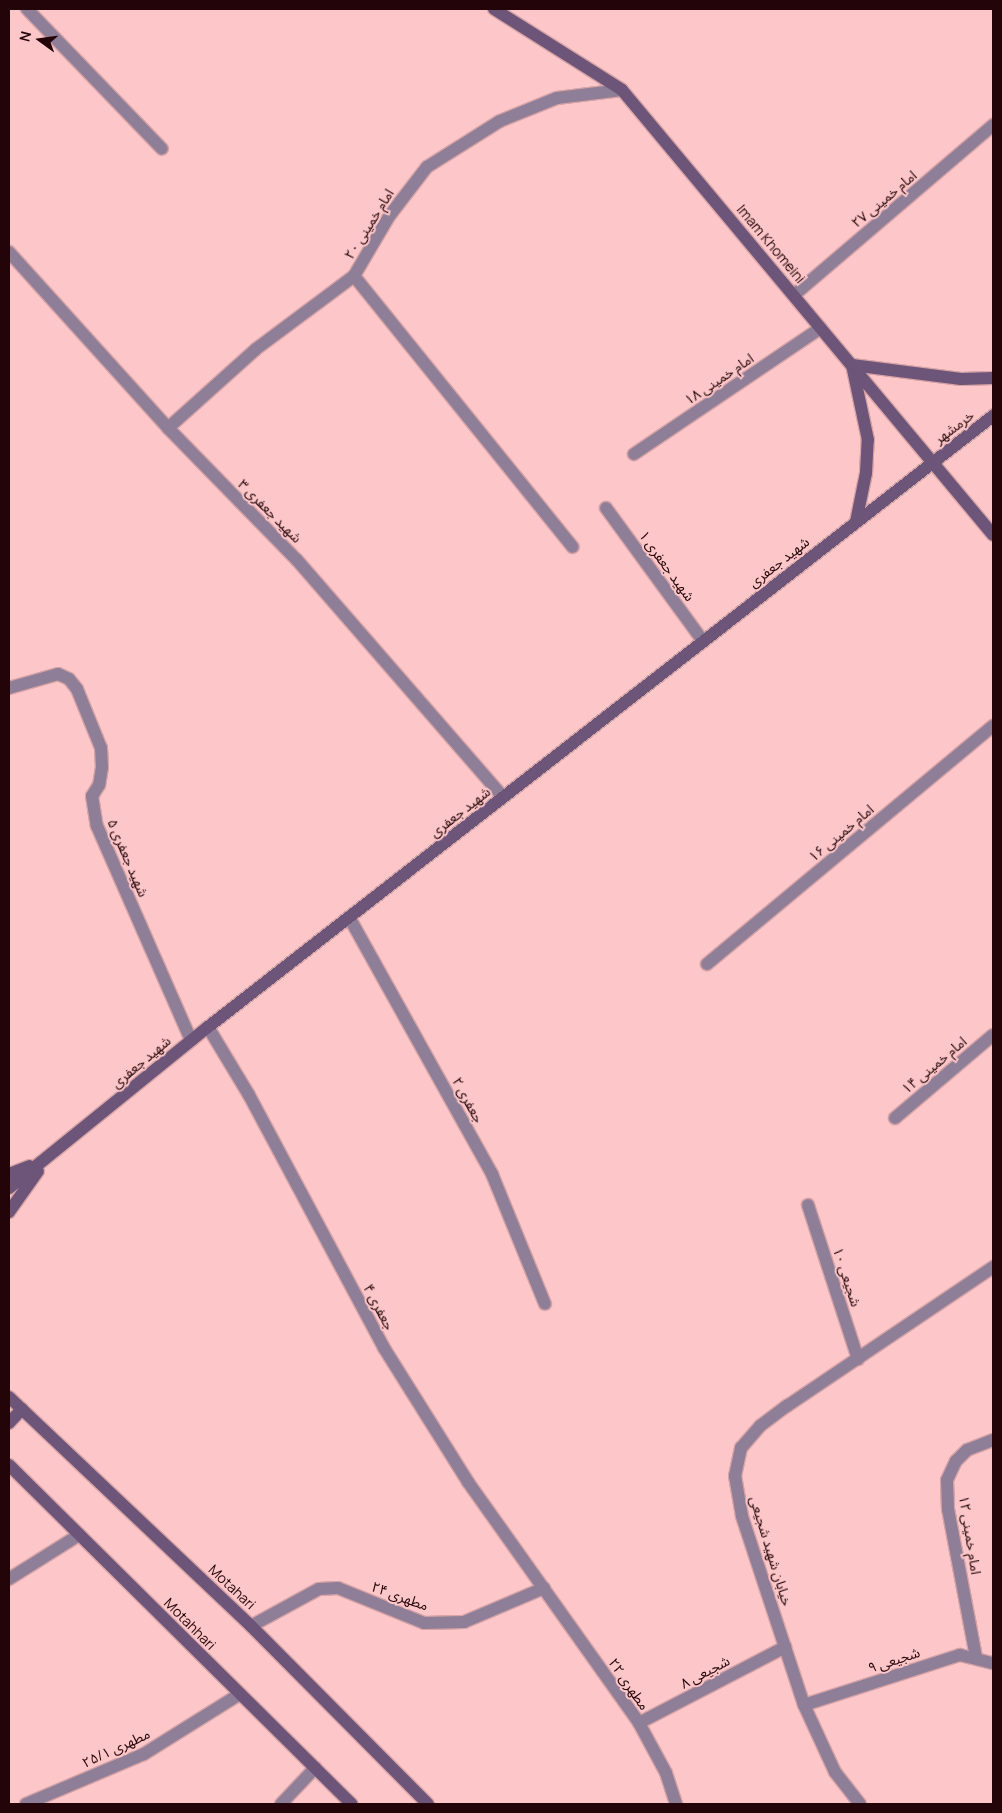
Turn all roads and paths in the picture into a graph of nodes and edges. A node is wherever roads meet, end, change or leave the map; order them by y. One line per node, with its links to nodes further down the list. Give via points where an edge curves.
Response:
1 (27, 9): 5 (street)
2 (494, 9): 3 (main road, Imam Khomeini)
3 (622, 90): 7 (street, امام خمینی ۲۰, via 557,98 500,121 427,166 390,215); 8 (main road, Imam Khomeini)
4 (993, 125): 8 (street, امام خمینی ۲۷)
5 (162, 149)
6 (9, 252): 13 (street, شهید جعفری ۳)
7 (354, 276): 13 (street, امام خمینی ۲۰, via 256,349); 19 (street)
8 (794, 295): 9 (main road, Imam Khomeini)
9 (821, 328): 10 (main road, Imam Khomeini); 14 (street, امام خمینی ۱۸)
10 (852, 365): 11 (main road, via 942,378); 15 (main road, Imam Khomeini); 17 (main road, via 868,440 866,473)
11 (993, 378)
12 (993, 416): 15 (main road, خرمشهر)
13 (168, 428): 23 (street, شهید جعفری ۳, via 298,560)
14 (634, 454)
15 (932, 462): 17 (main road, شهید جعفری); 18 (main road, Imam Khomeini)
16 (606, 508): 20 (street, شهید جعفری ۱)
17 (856, 522): 20 (main road, شهید جعفری)
18 (993, 535)
19 (573, 547)
20 (704, 641): 23 (main road, شهید جعفری)
21 (9, 688): 28 (street, شهید جعفری ۵, via 58,674 69,679 76,689 101,748 99,784 92,796 97,826)
22 (993, 726): 25 (street, امام خمینی ۱۶)
23 (503, 797): 24 (main road, شهید جعفری)
24 (349, 917): 26 (main road, شهید جعفری); 36 (street, جعفری ۲, via 492,1174)
25 (707, 964)
26 (208, 1027): 28 (main road, شهید جعفری); 45 (street, جعفری ۴, via 249,1095 384,1348 468,1482)
27 (993, 1035): 29 (street, امام خمینی ۱۴)
28 (191, 1040): 30 (main road, شهید جعفری)
29 (895, 1118)
30 (46, 1160): 31 (main road); 32 (main road, شهید جعفری); 34 (main road)
31 (9, 1174)
32 (9, 1188)
33 (808, 1205): 37 (street, شجیعی ۱۰)
34 (9, 1212)
35 (993, 1267): 37 (street, خیابان شهید شجیعی)
36 (546, 1304)
37 (858, 1359): 47 (street, خیابان شهید شجیعی, via 760,1426 741,1448 735,1476 742,1516)
38 (9, 1397): 39 (main road, Motahari)
39 (22, 1409): 40 (main road); 46 (main road, Motahari)
40 (9, 1423)
41 (993, 1440): 48 (street, امام خمینی ۱۲, via 967,1450 956,1461 947,1480 948,1509)
42 (9, 1465): 43 (main road, Motahhari)
43 (79, 1535): 44 (street); 50 (main road, Motahhari)
44 (9, 1578)
45 (544, 1588): 46 (street, مطهری ۲۴, via 464,1622 424,1623 338,1588 319,1589); 52 (street, مطهری ۲۲)
46 (252, 1626): 57 (main road, Motahari)
47 (785, 1647): 51 (street, خیابان شهید شجیعی); 52 (street, شجیعی ۸)
48 (976, 1658): 49 (street, شجیعی ۹); 51 (street, شجیعی ۹, via 960,1655)
49 (993, 1663)
50 (240, 1694): 53 (main road, Motahhari); 54 (street, مطهری ۲۵/۱, via 144,1754)
51 (804, 1705): 59 (street, خیابان شهید شجیعی, via 835,1772)
52 (639, 1723): 58 (street, مطهری ۲۲, via 666,1772)
53 (315, 1768): 55 (street); 56 (main road, Motahhari)
54 (26, 1804)
55 (281, 1804)
56 (351, 1804)
57 (428, 1804)
58 (676, 1804)
59 (860, 1804)

